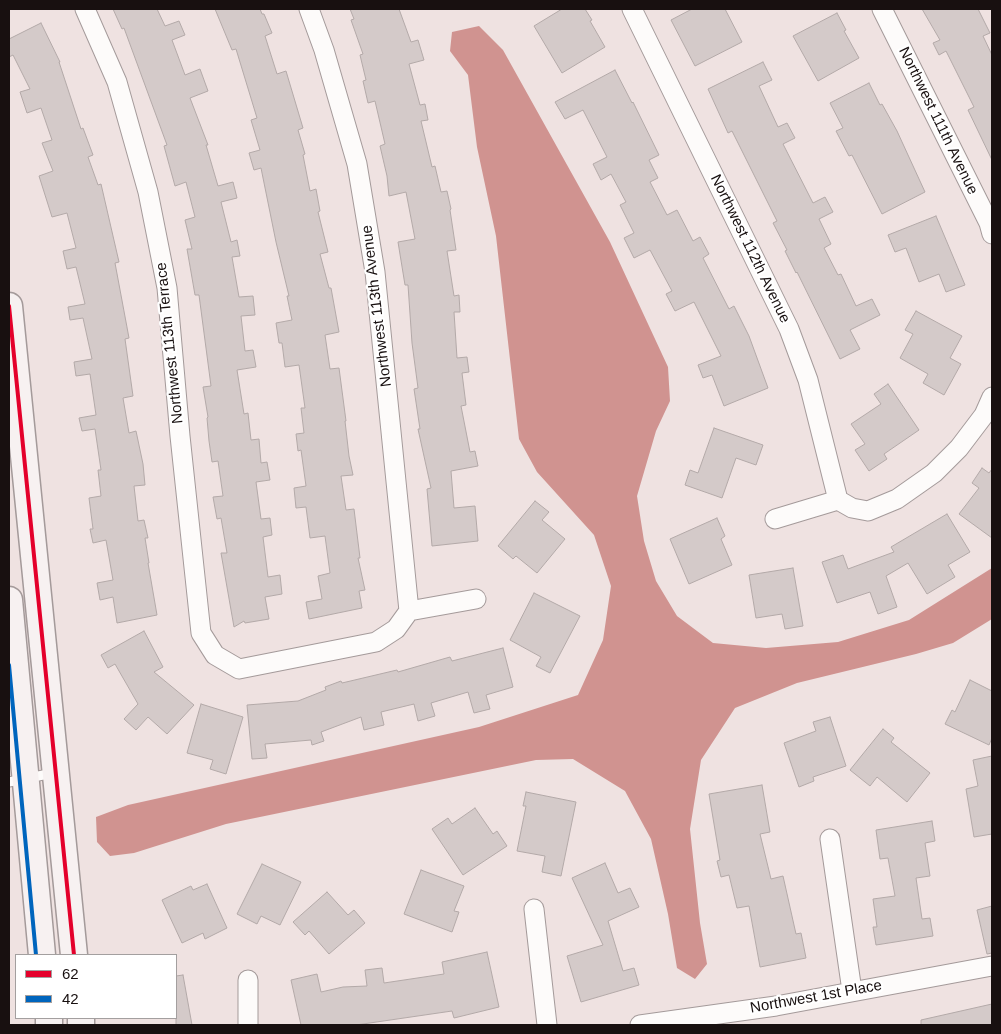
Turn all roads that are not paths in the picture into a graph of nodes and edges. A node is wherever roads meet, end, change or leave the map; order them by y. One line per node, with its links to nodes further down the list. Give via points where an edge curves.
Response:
1 (85, 9): 13 (street, Northwest 113th Terrace, via 117,82 148,192 167,288 201,634 215,655 239,669 376,642 396,629)
2 (308, 9): 13 (street, Northwest 113th Avenue, via 324,50 357,164 375,272)
3 (632, 9): 9 (street, Northwest 112th Avenue, via 789,329 808,380)
4 (882, 9): 5 (street, Northwest 111th Avenue)
5 (992, 234)
6 (9, 306): 8 (main road)
7 (992, 397): 9 (street, via 984,415 960,448 934,473 896,500 868,511 852,508)
8 (18, 488): 14 (main road, via 45,650)
9 (838, 500): 10 (street)
10 (775, 519)
11 (476, 599): 13 (street)
12 (9, 600): 15 (main road)
13 (409, 611)
14 (55, 772): 15 (lane); 19 (main road)
15 (17, 780): 18 (main road)
16 (830, 839): 22 (street)
17 (534, 909): 24 (street)
18 (42, 954)
19 (74, 954)
20 (992, 966): 22 (street, Northwest 1st Place)
21 (248, 980): 23 (street)
22 (852, 991): 25 (street, Northwest 1st Place, via 776,1006)
23 (248, 1025)
24 (547, 1025)
25 (640, 1025)

